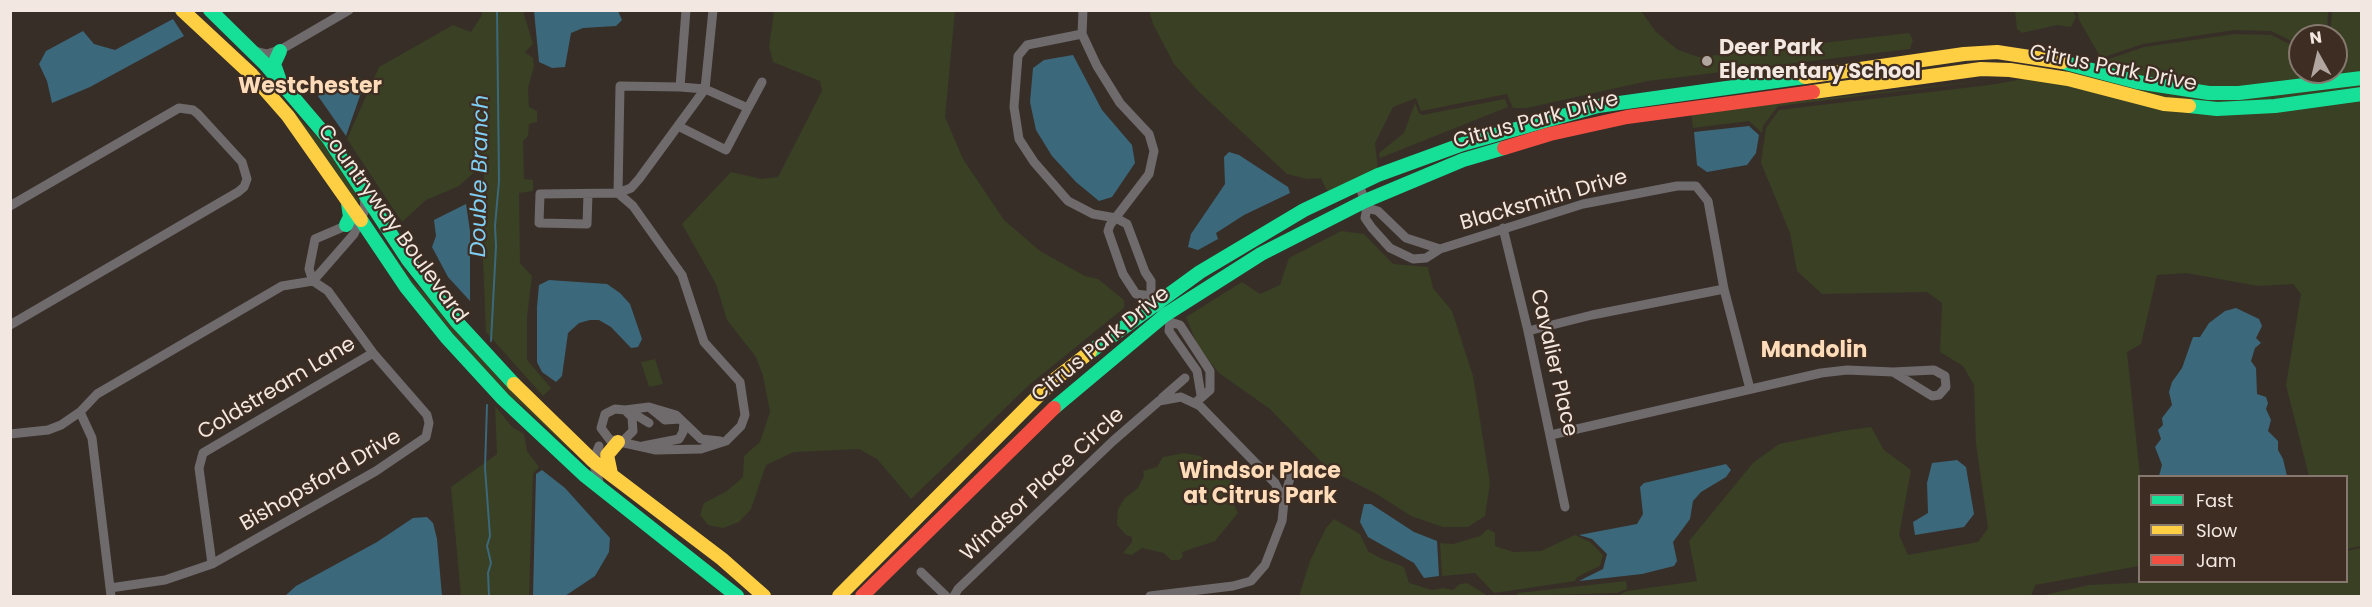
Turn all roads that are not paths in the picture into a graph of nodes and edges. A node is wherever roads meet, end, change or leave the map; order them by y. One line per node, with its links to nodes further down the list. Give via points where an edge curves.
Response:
1 (210, 10): 7 (street, Countryway Boulevard)
2 (349, 10): 10 (street)
3 (686, 10): 16 (street)
4 (713, 10): 17 (street)
5 (1083, 10): 8 (street)
6 (191, 13): 7 (street); 11 (street, via 246,58); 15 (street, Countryway Boulevard)
7 (224, 23): 9 (street, Countryway Boulevard)
8 (1082, 34): 28 (street, via 1120,103 1149,134 1154,151 1149,174); 28 (street, via 1028,45 1018,56 1014,107 1019,139 1068,201 1093,214)
9 (251, 49): 10 (street, via 267,54); 11 (street, Countryway Boulevard)
10 (281, 50): 11 (street); 13 (street, via 274,64)
11 (265, 64): 13 (street, Countryway Boulevard); 15 (street)
12 (2361, 78): 21 (street, Citrus Park Drive, via 2240,93 2209,93 2137,82 2048,58 1964,54 1598,105 1472,141)
13 (279, 80): 22 (street, Countryway Boulevard, via 328,138)
14 (762, 82): 19 (street)
15 (261, 86): 25 (street, Countryway Boulevard, via 313,148)
16 (680, 87): 17 (street); 23 (street, via 620,86)
17 (705, 89): 19 (street); 20 (street)
18 (2361, 94): 26 (street, Citrus Park Drive, via 2275,106 2217,109 2164,105 2068,79 1981,69 1593,124 1463,160)
19 (748, 108): 20 (street, via 726,150)
20 (678, 126): 23 (street, via 631,188)
21 (1359, 184): 26 (street, Blacksmith Drive); 37 (street, Citrus Park Drive, via 1246,243)
22 (363, 191): 29 (street, via 365,210); 36 (street, Countryway Boulevard)
23 (618, 193): 24 (street); 56 (street, via 633,206 682,275 704,342 740,382 745,415 741,426)
24 (588, 194): 24 (street, via 587,224 539,224 540,194)
25 (347, 198): 29 (street, Countryway Boulevard); 31 (street)
26 (1366, 205): 33 (street, Blacksmith Drive, via 1378,210 1406,238); 33 (street, Blacksmith Drive, via 1365,218 1399,254 1426,258); 37 (street, Citrus Park Drive, via 1261,254)
27 (10, 206): 38 (street, via 179,108 198,114 242,162 247,179 238,192)
28 (1116, 218): 37 (street, via 1127,224); 37 (street, via 1108,231 1123,274 1136,294)
29 (361, 221): 31 (street); 32 (street, Countryway Boulevard); 36 (street, via 378,228 412,275)
30 (1503, 228): 33 (street, Blacksmith Drive); 35 (street, Blacksmith Drive, via 1628,195 1696,186 1708,201); 39 (street, Cavalier Place)
31 (350, 230): 32 (street); 34 (street); 34 (street, via 315,239 309,269)
32 (375, 241): 46 (street, Countryway Boulevard, via 447,338)
33 (1440, 249)
34 (313, 281): 40 (street, Bishopsford Drive, via 328,291); 49 (street, via 282,286 97,394)
35 (1724, 289): 39 (street); 44 (street, Blacksmith Drive)
36 (434, 294): 58 (street, Countryway Boulevard, via 506,377)
37 (1161, 309): 47 (street, via 1169,331 1197,371); 73 (street, Citrus Park Drive, via 1126,323 1054,380); 74 (street, Citrus Park Drive)
38 (10, 325)
39 (1528, 331): 54 (street, Cavalier Place)
40 (373, 353): 68 (street, Coldstream Lane, via 203,453 200,468); 68 (street, Bishopsford Drive, via 427,415 426,438 376,471)
41 (1893, 372): 41 (street, via 1935,369 1945,376 1946,387 1944,392 1932,396); 44 (street, via 1847,370)
42 (1185, 378): 43 (street, Windsor Place Circle)
43 (1176, 386): 45 (street, via 1174,392); 48 (street, Windsor Place Circle)
44 (1750, 389): 54 (street)
45 (1181, 397): 47 (street); 48 (street)
46 (503, 399): 60 (street, via 524,410 576,459); 65 (street, Countryway Boulevard)
47 (1198, 399): 64 (street)
48 (1159, 401): 76 (street, Windsor Place Circle)
49 (80, 412): 53 (street, via 48,430); 70 (street, via 92,438)
50 (632, 414): 51 (street, via 649,407 663,409); 52 (street); 55 (street, via 631,436); 55 (street, via 615,409 605,414 601,423)
51 (682, 421): 56 (street, via 701,439); 57 (street, via 684,432 679,440)
52 (649, 423)
53 (10, 434)
54 (1551, 435): 67 (street, Cavalier Place)
55 (614, 440): 57 (street); 59 (street)
56 (726, 441): 57 (street, via 701,449)
57 (638, 447)
58 (580, 448): 59 (street); 60 (street, Countryway Boulevard)
59 (603, 451): 60 (street); 62 (street)
60 (593, 461): 62 (street, Countryway Boulevard); 65 (street)
61 (1292, 470): 63 (street)
62 (611, 474): 72 (street, Countryway Boulevard, via 722,559)
63 (1290, 480): 64 (street); 66 (street)
64 (1275, 483): 66 (street)
65 (601, 489): 71 (street, Countryway Boulevard)
66 (1284, 501): 77 (street, via 1282,521 1270,554 1262,571 1251,581)
67 (1565, 507)
68 (212, 564): 70 (street, Bishopsford Drive)
69 (921, 572): 75 (street)
70 (110, 592)
71 (737, 597)
72 (764, 597)
73 (839, 597)
74 (862, 597)
75 (945, 597)
76 (954, 597)
77 (1150, 597)

